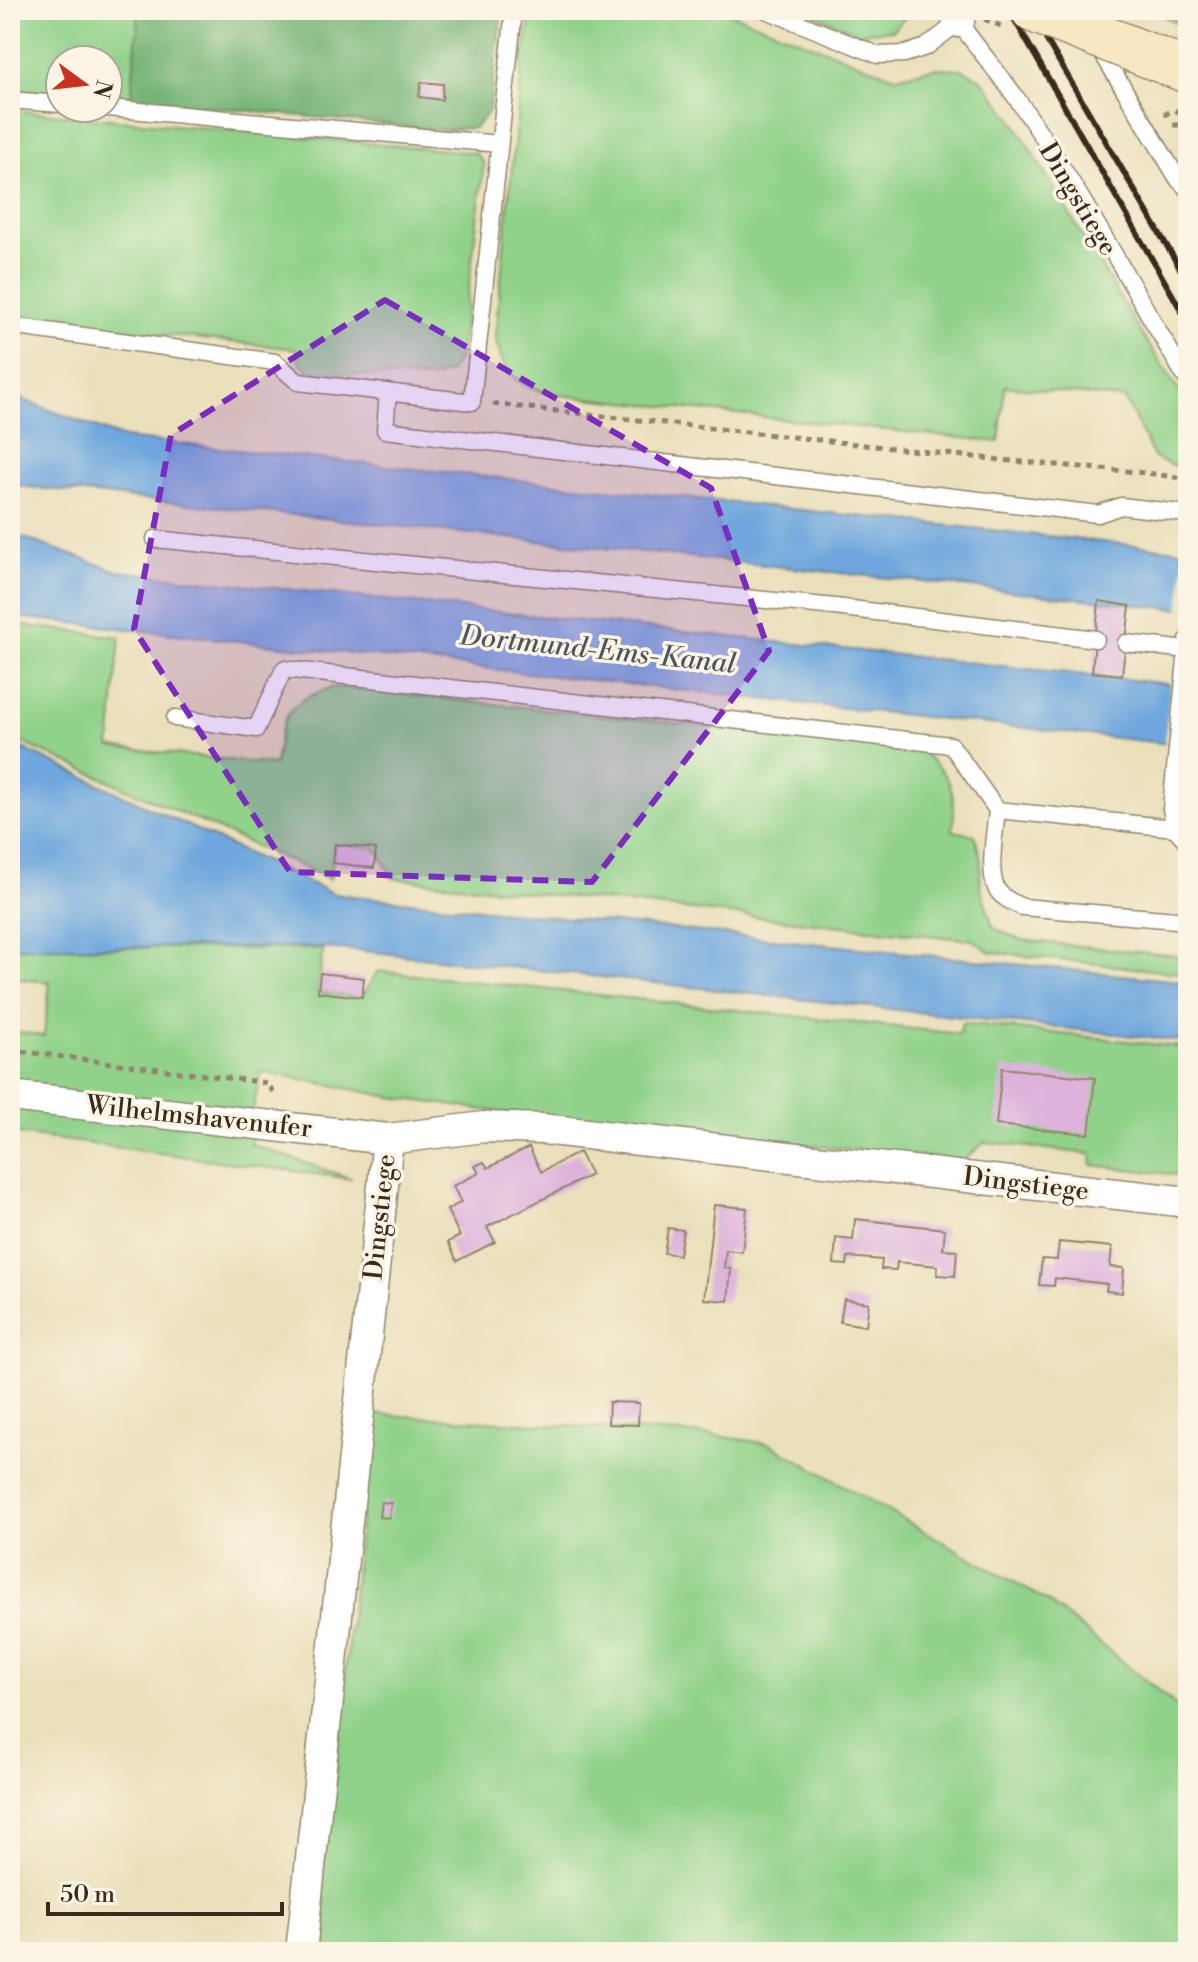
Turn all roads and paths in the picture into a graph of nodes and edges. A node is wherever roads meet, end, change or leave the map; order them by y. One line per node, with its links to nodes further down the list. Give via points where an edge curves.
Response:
1 (514, 10): 12 (lane)
2 (766, 10): 7 (lane, via 878,55 926,47)
3 (887, 10): 4 (path)
4 (898, 10)
5 (1033, 10): 8 (main road, bridge)
6 (1077, 10): 13 (lane)
7 (956, 16): 15 (lane, Dingstiege, via 1062,169)
8 (1178, 99)
9 (10, 100): 10 (lane)
10 (44, 103)
11 (124, 109): 12 (lane)
12 (499, 144): 17 (lane)
13 (1188, 189)
14 (10, 326): 16 (lane, via 275,362 298,382)
15 (1188, 381)
16 (388, 392): 17 (lane); 19 (lane, via 385,430 1098,514 1121,506)
17 (472, 402): 18 (path)
18 (1188, 479)
19 (1188, 514)
20 (155, 539): 21 (lane, via 835,607)
21 (1096, 639)
22 (1188, 640): 24 (lane)
23 (1126, 643): 24 (lane)
24 (1187, 650): 27 (lane, via 1171,800)
25 (175, 718): 26 (lane, via 256,729 284,669 951,745)
26 (997, 810): 27 (lane); 29 (lane, via 996,889 1008,900 1022,907)
27 (1175, 828): 28 (lane)
28 (1188, 843)
29 (1188, 921)
30 (10, 1050): 31 (path)
31 (246, 1079)
32 (10, 1096): 33 (street, Wilhelmshavenufer)
33 (388, 1139): 34 (street, Dingstiege, via 484,1127 542,1129); 35 (street, Dingstiege)
34 (1188, 1202)
35 (301, 1952)

